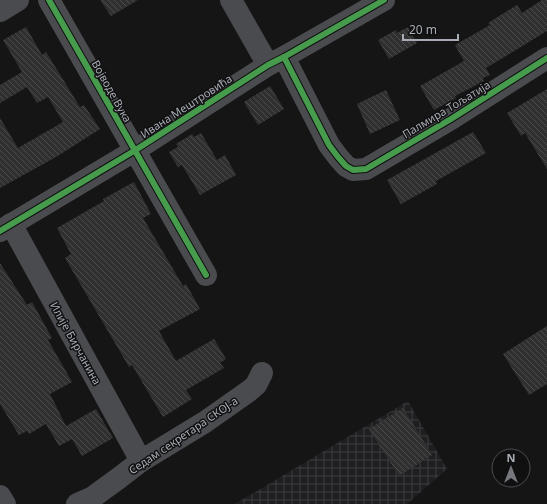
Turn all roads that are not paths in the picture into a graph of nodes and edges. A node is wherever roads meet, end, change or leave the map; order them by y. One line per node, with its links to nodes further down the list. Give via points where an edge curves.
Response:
1 (18, 0): 5 (street)
2 (49, 0): 8 (street, Војводе Вука)
3 (231, 0): 7 (street)
4 (384, 0): 7 (street, Ивана Мештровића)
5 (0, 11)
6 (547, 58): 7 (street, Палмира Тољатија, via 366,169 353,170 346,166 330,145)
7 (276, 61): 8 (street, Ивана Мештровића)
8 (134, 151): 9 (street, Ивана Мештровића); 10 (street, Војводе Вука)
9 (5, 228): 12 (street, Илије Бирчанина)
10 (206, 275)
11 (262, 373): 12 (street, Седам секретара СКОЈ-а, via 256,385 249,391 206,422)
12 (141, 461): 15 (street, Седам секретара СКОЈ-а, via 93,497)
13 (0, 496): 14 (street)
14 (5, 504)
15 (77, 504)

